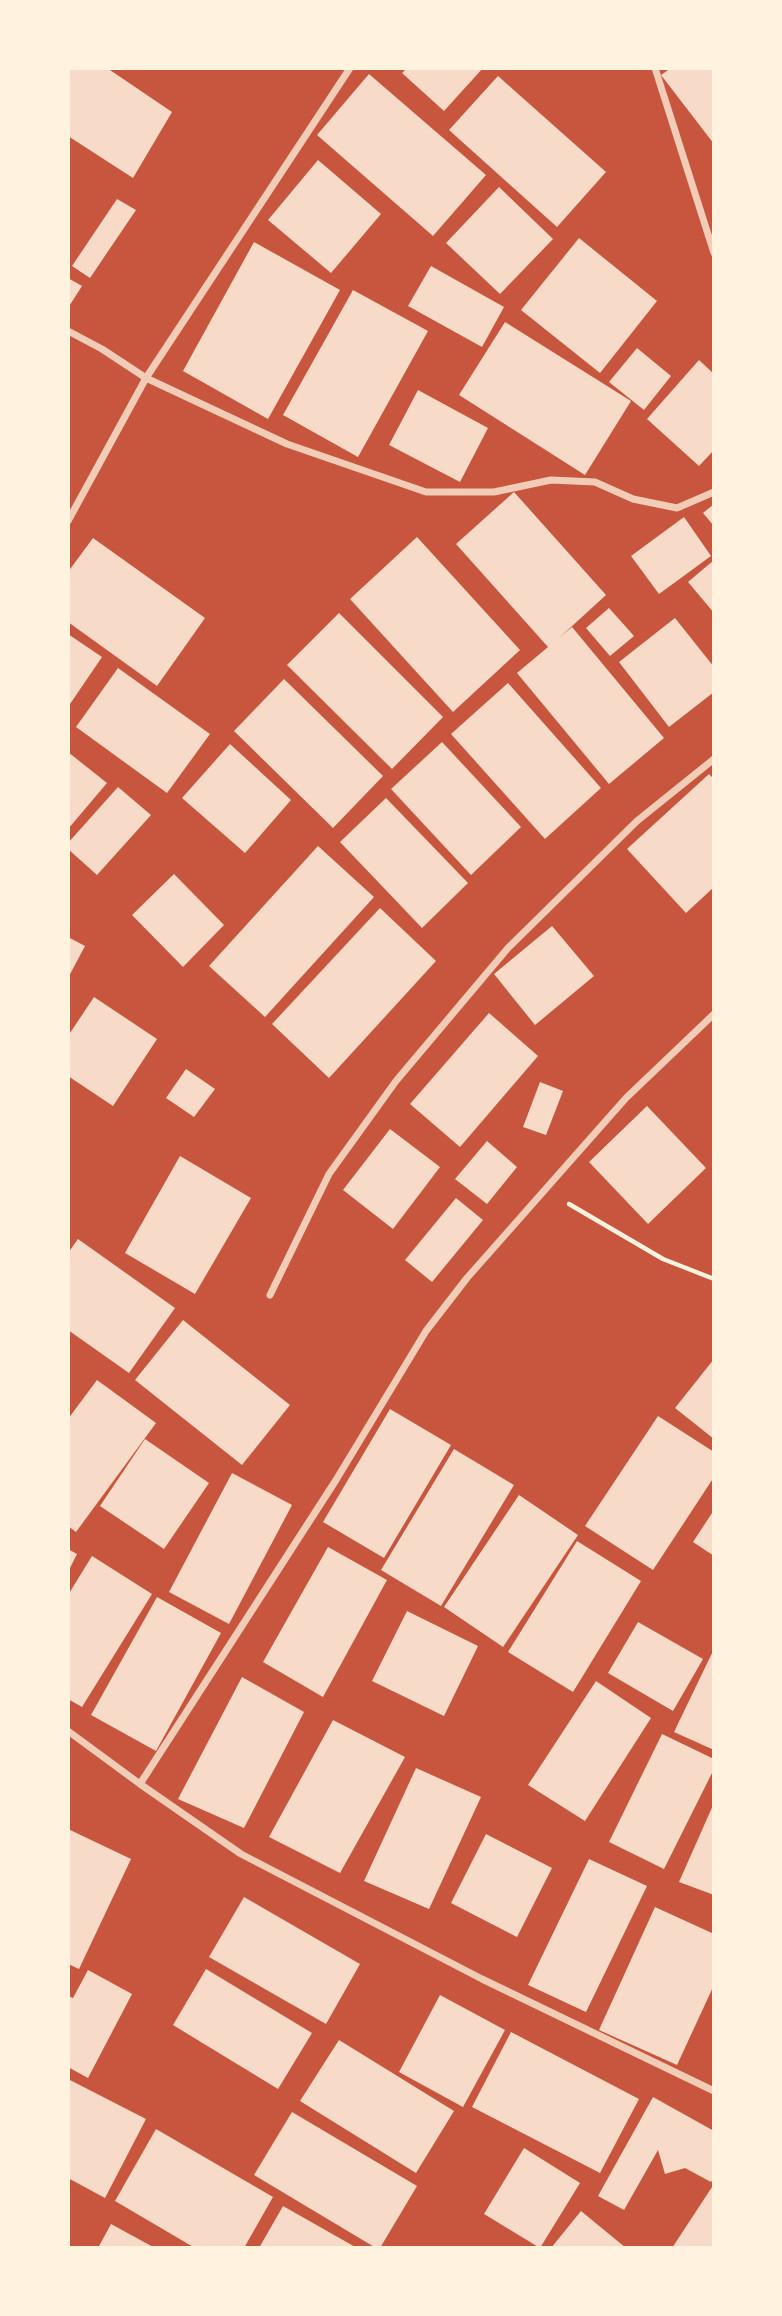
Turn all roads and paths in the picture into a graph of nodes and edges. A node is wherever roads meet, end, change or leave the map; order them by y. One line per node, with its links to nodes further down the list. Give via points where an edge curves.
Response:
1 (351, 68): 5 (street)
2 (655, 68): 3 (street)
3 (714, 253)
4 (68, 331): 5 (street)
5 (146, 378): 6 (street, via 287,444 426,492 494,492 551,480 595,482 633,499 677,508); 7 (street)
6 (714, 492)
7 (68, 521)
8 (714, 759): 12 (street, via 637,821 508,947 396,1081 329,1174)
9 (714, 1014): 10 (street, via 626,1098)
10 (545, 1189): 11 (path, via 663,1259); 14 (street, via 426,1331)
11 (714, 1279)
12 (270, 1294)
13 (68, 1731): 14 (street)
14 (140, 1784): 15 (street, via 241,1854 482,1979)
15 (714, 2091)

